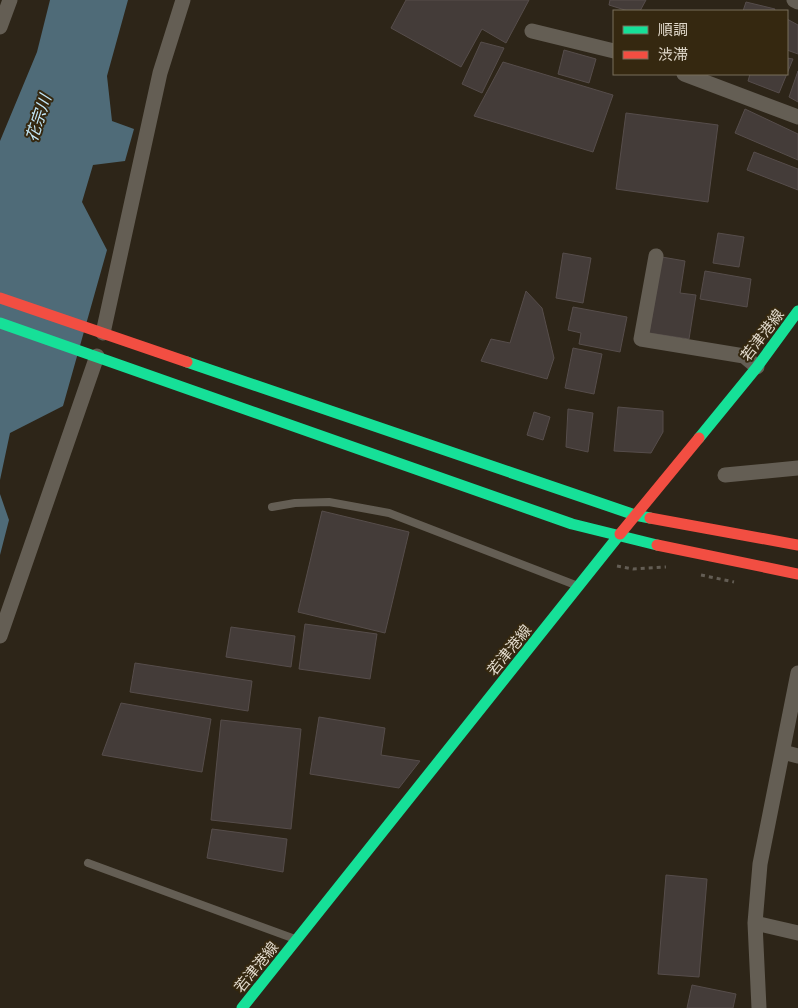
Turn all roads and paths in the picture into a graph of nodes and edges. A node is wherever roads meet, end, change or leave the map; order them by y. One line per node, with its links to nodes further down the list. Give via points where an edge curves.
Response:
1 (10, 0): 5 (street)
2 (183, 0): 14 (street, via 160,73)
3 (794, 0): 4 (street)
4 (798, 2)
5 (0, 27)
6 (532, 31): 7 (street)
7 (613, 51)
8 (687, 75): 9 (street)
9 (798, 117)
10 (656, 256): 16 (street, via 642,339 744,356)
11 (0, 298): 14 (street)
12 (798, 311): 16 (street, 若津港線)
13 (0, 323): 15 (street)
14 (99, 332): 20 (street)
15 (92, 355): 21 (street, via 572,524); 29 (street)
16 (757, 366): 20 (street, 若津港線)
17 (798, 468): 18 (street)
18 (725, 475)
19 (272, 507): 28 (lane, via 329,502 389,513)
20 (635, 515): 21 (street, 若津港線); 22 (street)
21 (621, 535): 26 (street); 28 (street, 若津港線)
22 (798, 545)
23 (614, 565): 24 (path, via 633,570)
24 (676, 569)
25 (695, 574): 27 (path)
26 (798, 574)
27 (742, 583)
28 (579, 586): 36 (street, 若津港線)
29 (0, 636)
30 (798, 673): 31 (street)
31 (782, 752): 32 (street); 34 (street, via 760,864)
32 (798, 756)
33 (88, 863): 36 (lane)
34 (755, 923): 35 (street); 38 (street)
35 (798, 933)
36 (297, 940): 37 (street, 若津港線)
37 (242, 1008)
38 (759, 1008)

